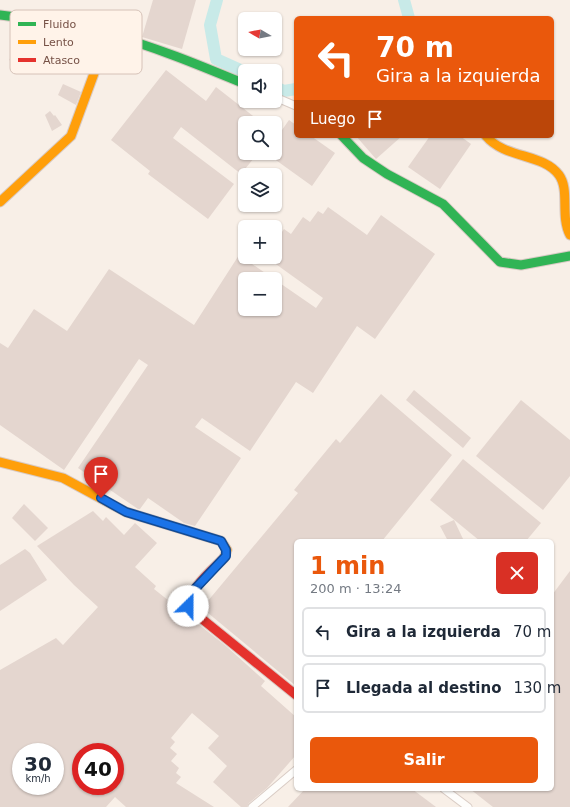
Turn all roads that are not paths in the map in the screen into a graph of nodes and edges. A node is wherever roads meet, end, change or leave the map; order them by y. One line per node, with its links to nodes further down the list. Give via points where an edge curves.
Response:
1 (0, 15): 2 (street)
2 (10, 16)
3 (142, 45): 5 (street)
4 (94, 74): 10 (street, via 71,136)
5 (238, 81)
6 (282, 100): 7 (street)
7 (294, 105)
8 (344, 138): 12 (street, via 364,158 381,170 443,204 500,262 520,266)
9 (488, 138): 11 (street, via 495,145 548,166 559,175 564,225)
10 (0, 202)
11 (570, 235)
12 (570, 256)
13 (0, 462): 14 (street, via 63,478 126,512 221,541 226,556 192,592 188,606)
14 (294, 694)
15 (294, 772): 17 (street)
16 (447, 791): 18 (street)
17 (252, 807)
18 (468, 807)

